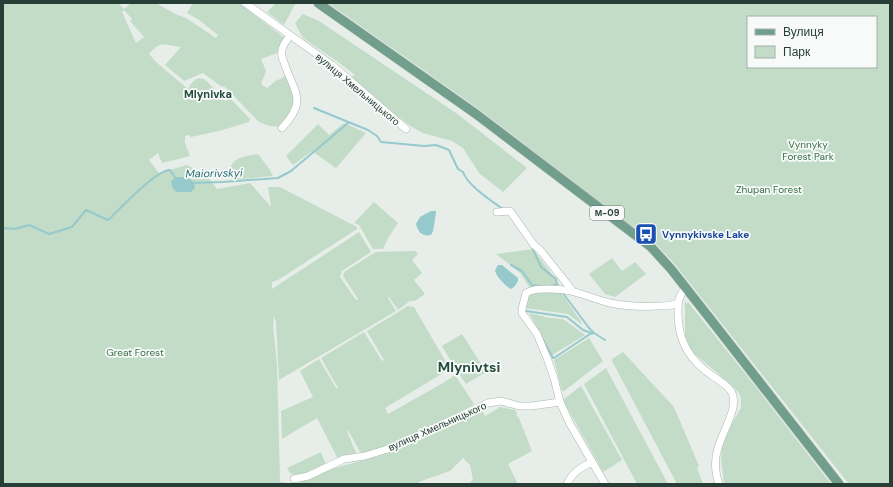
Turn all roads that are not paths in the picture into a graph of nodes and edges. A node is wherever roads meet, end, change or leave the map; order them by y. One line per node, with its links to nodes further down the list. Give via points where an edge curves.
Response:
1 (245, 3): 3 (street, вулиця Хмельницького)
2 (318, 3): 7 (main road, М-09, via 476,114 640,238 651,247)
3 (290, 36): 4 (street, via 284,44 282,55 298,99 294,113); 5 (street, вулиця Хмельницького, via 332,65)
4 (282, 128)
5 (406, 129)
6 (502, 212): 8 (street, via 510,211 514,215 534,245)
7 (686, 288): 9 (street); 16 (main road, М-09)
8 (572, 290): 9 (street, via 610,303 652,306); 10 (street, via 531,290 526,293 522,309 522,313 537,334 551,367)
9 (678, 303): 15 (street, via 680,332 685,349 701,369 727,385 734,397 733,408 717,448 715,462)
10 (560, 402): 11 (street); 12 (street, вулиця Хмельницького, via 532,406 519,406 501,401 488,403 394,447 344,459 308,476)
11 (592, 462): 13 (street, via 576,470); 14 (street)
12 (294, 479)
13 (567, 484)
14 (605, 484)
15 (718, 484)
16 (839, 484)

